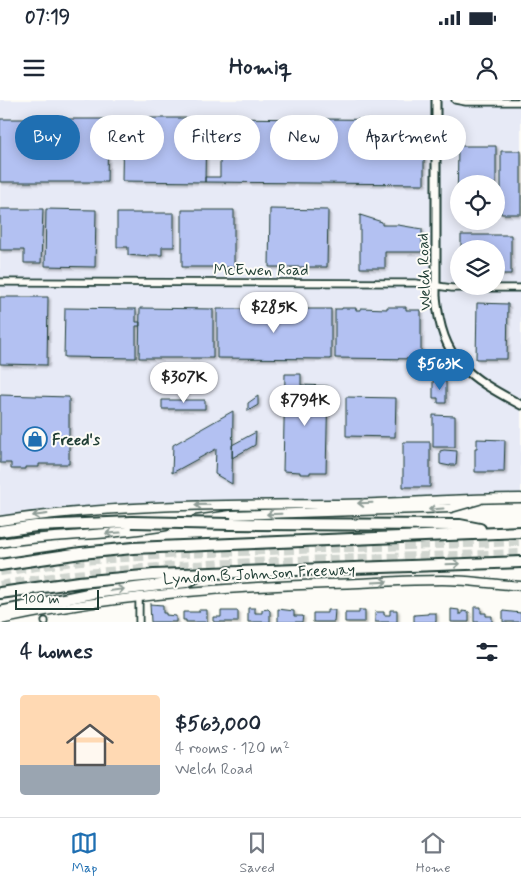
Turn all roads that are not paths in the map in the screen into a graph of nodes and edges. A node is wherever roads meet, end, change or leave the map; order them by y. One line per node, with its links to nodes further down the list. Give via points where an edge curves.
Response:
1 (436, 100): 5 (street, Welch Road)
2 (455, 100): 3 (street)
3 (521, 102)
4 (0, 282): 5 (street, McEwen Road, via 415,283)
5 (436, 286): 6 (street, McEwen Road); 7 (street, Welch Road, via 444,339 456,360 480,382)
6 (521, 288)
7 (521, 405)
8 (484, 498): 9 (main road); 10 (main road, one-way to 10, via 334,504 170,505 66,512); 14 (main road, one-way to 14, via 466,505 437,509 231,515 150,529)
9 (521, 498)
10 (0, 521)
11 (0, 531): 12 (highway, bridge, via 36,526 132,522 460,525)
12 (493, 532): 13 (highway, Lyndon B Johnson Freeway); 16 (highway, Lyndon B Johnson Freeway, via 133,548)
13 (521, 532)
14 (0, 544)
15 (521, 564): 17 (highway, Lyndon B Johnson Freeway, one-way to 15)
16 (0, 565)
17 (206, 573): 19 (highway, Lyndon B Johnson Freeway, via 116,578); 21 (highway, one-way to 17, via 93,593 186,582)
18 (521, 586): 20 (main road, Lyndon B Johnson Freeway, one-way to 18, via 268,585 411,580 476,581)
19 (0, 594)
20 (139, 596): 22 (main road, Lyndon B Johnson Freeway); 23 (street)
21 (0, 612)
22 (0, 620)
23 (139, 622)

